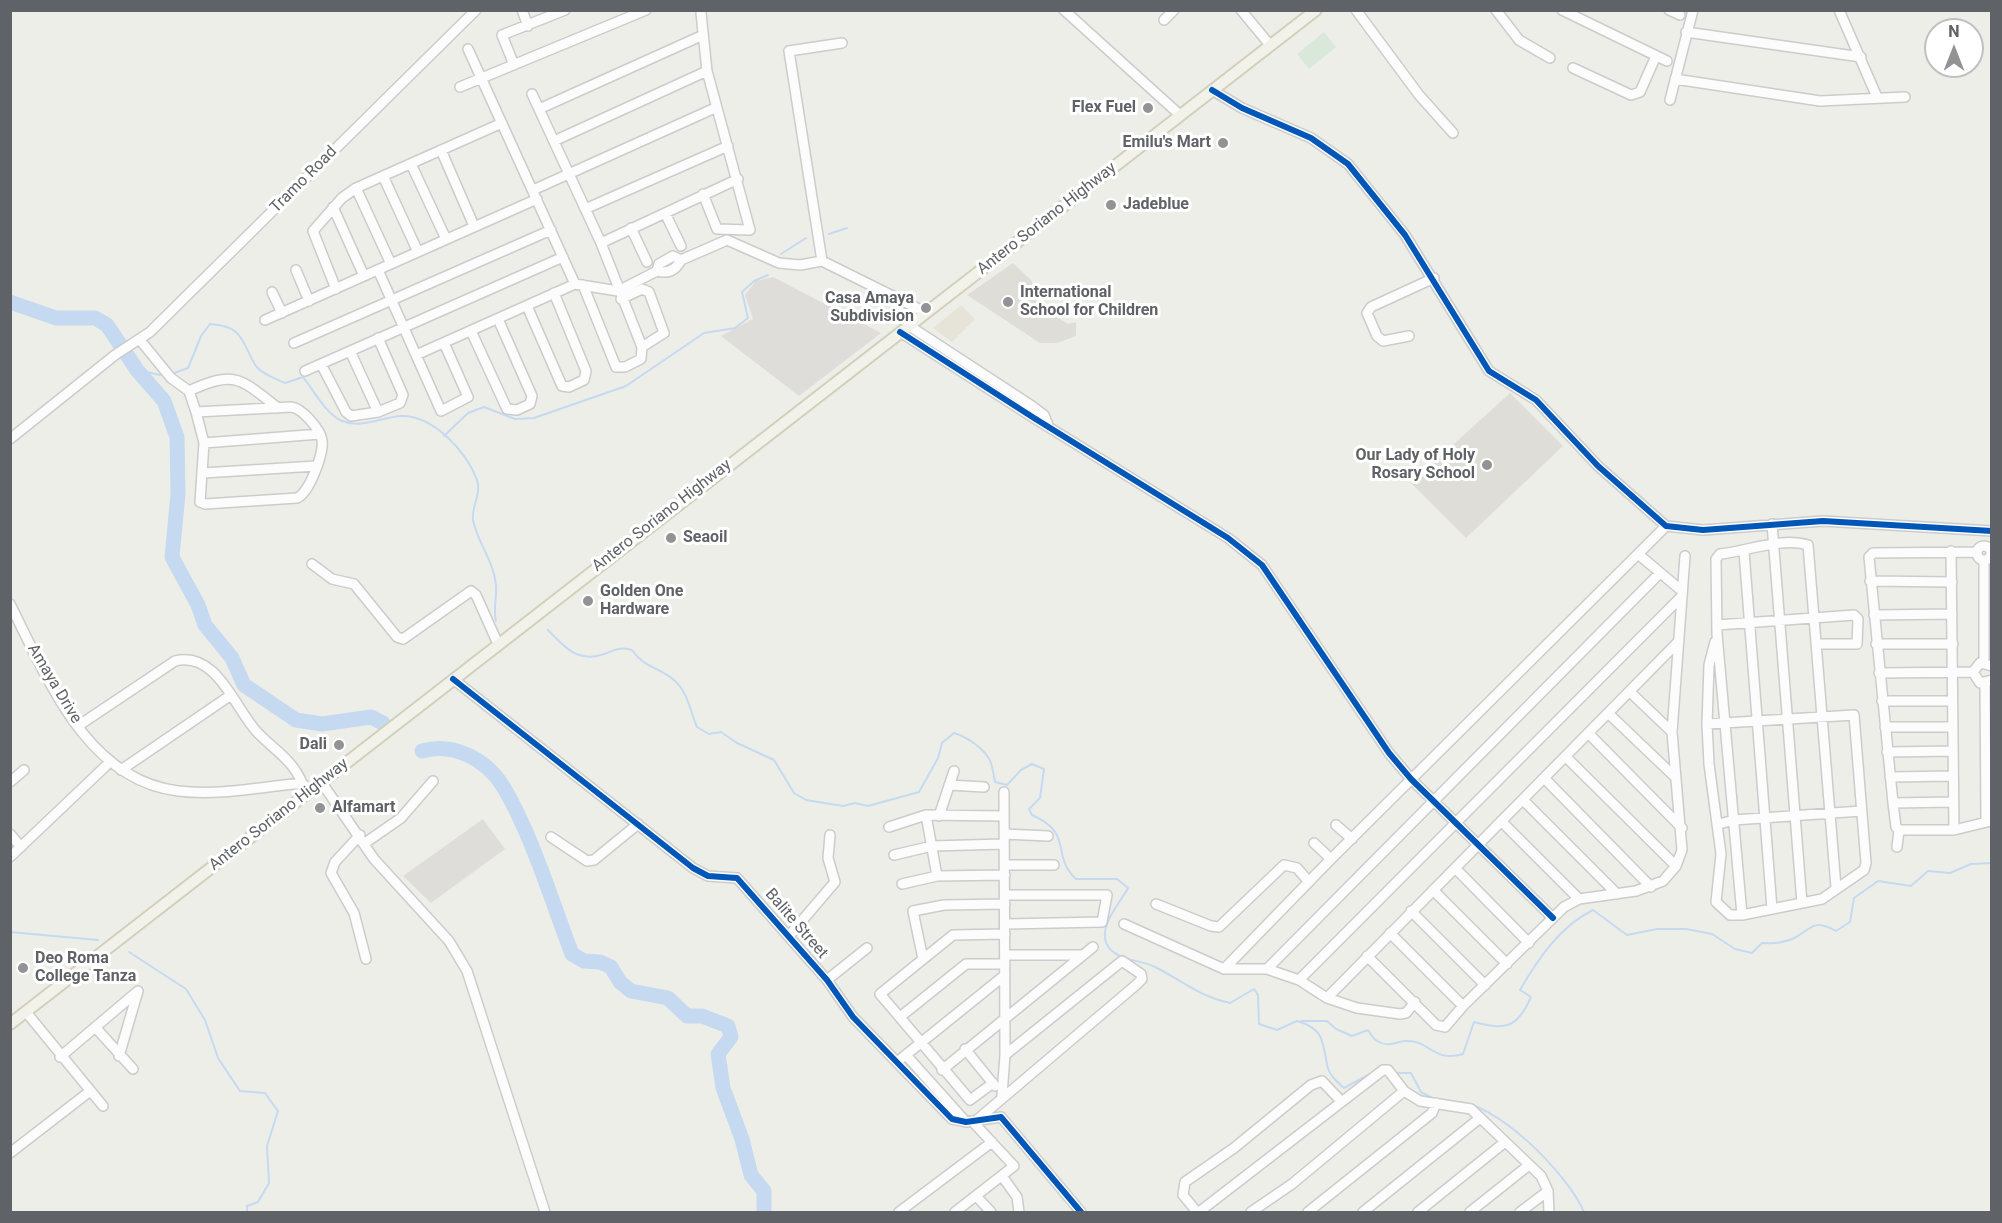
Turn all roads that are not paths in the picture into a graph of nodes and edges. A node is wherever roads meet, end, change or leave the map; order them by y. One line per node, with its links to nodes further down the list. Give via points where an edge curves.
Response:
1 (476, 10): 89 (street, Tramo Road)
2 (522, 10): 18 (street)
3 (646, 10): 28 (street)
4 (1064, 10): 41 (street)
5 (1174, 10): 17 (street)
6 (1241, 10): 22 (street)
7 (1316, 10): 22 (main road, Antero Soriano Highway)
8 (1356, 10): 43 (street)
9 (1496, 10): 26 (street, via 1519,40)
10 (1562, 10): 24 (street)
11 (1670, 10): 16 (street)
12 (1693, 10): 19 (street)
13 (1839, 10): 25 (street)
14 (558, 12): 18 (street)
15 (700, 14): 20 (street)
16 (1680, 15)
17 (1164, 20)
18 (528, 26): 28 (street, via 501,37)
19 (1686, 32): 25 (street); 32 (street)
20 (701, 36): 30 (street); 40 (street)
21 (842, 44): 65 (street, via 789,51)
22 (1270, 45): 34 (main road, Antero Soriano Highway)
23 (468, 49): 31 (street)
24 (1656, 56): 27 (street); 29 (street, via 1636,95)
25 (1861, 57): 36 (street)
26 (1550, 58)
27 (1667, 61)
28 (513, 65): 31 (street)
29 (1573, 68)
30 (707, 71): 39 (street); 44 (street)
31 (482, 78): 33 (street); 42 (street)
32 (1675, 79): 36 (street, via 1820,101); 38 (street)
33 (460, 87)
34 (1212, 90): 41 (main road, Antero Soriano Highway); 71 (street, via 1242,108 1311,138 1348,164)
35 (532, 94): 40 (street)
36 (1877, 97): 37 (street)
37 (1905, 97)
38 (1670, 100)
39 (715, 108): 45 (street); 48 (street)
40 (539, 109): 44 (street)
41 (1180, 115): 80 (main road, Antero Soriano Highway)
42 (502, 123): 46 (street); 52 (street)
43 (1453, 133)
44 (554, 141): 48 (street)
45 (728, 146): 50 (street); 55 (street)
46 (441, 150): 47 (street); 57 (street)
47 (411, 164): 49 (street); 60 (street)
48 (569, 174): 52 (street); 55 (street)
49 (383, 176): 51 (street); 63 (street)
50 (738, 179): 53 (street); 53 (street, via 750,230 717,230)
51 (356, 188): 54 (street); 67 (street)
52 (535, 194): 57 (street); 59 (street)
53 (704, 195): 56 (street)
54 (333, 207): 70 (street); 73 (street, via 313,231)
55 (585, 209): 61 (street)
56 (665, 213): 58 (street); 62 (street)
57 (474, 226): 60 (street)
58 (631, 228): 61 (street); 66 (street)
59 (551, 230): 64 (street); 77 (street)
60 (446, 239): 63 (street)
61 (601, 243): 76 (street)
62 (681, 246)
63 (418, 252): 67 (street)
64 (563, 257): 72 (street); 84 (street)
65 (822, 261): 76 (street, via 780,263 729,240 681,260 673,256 665,259 657,271); 80 (street)
66 (647, 262)
67 (391, 264): 69 (street)
68 (296, 270): 78 (street)
69 (378, 270): 70 (street); 77 (street)
70 (364, 276): 73 (street)
71 (1434, 278): 87 (street, via 1371,307 1366,313 1383,341); 107 (street, via 1489,371 1536,400 1598,466)
72 (579, 285): 75 (street); 76 (street); 92 (street, via 616,367 641,359)
73 (336, 289): 78 (street)
74 (272, 292): 81 (street)
75 (554, 293): 79 (street); 79 (street, via 586,371 584,380 562,386)
76 (620, 295): 92 (street); 92 (street, via 642,289 649,292 664,333)
77 (391, 300): 84 (street); 90 (street)
78 (309, 301): 81 (street)
79 (527, 306): 82 (street)
80 (925, 312): 85 (main road, Antero Soriano Highway)
81 (282, 313): 83 (street)
82 (498, 319): 86 (street); 86 (street, via 532,396 530,404 518,410 507,409)
83 (265, 320)
84 (403, 327): 88 (street); 94 (street)
85 (904, 328): 129 (main road, Antero Soriano Highway); 165 (street, via 1032,406 1044,415 1048,425 1228,538 1262,565 1389,753)
86 (471, 331): 91 (street)
87 (1409, 336)
88 (378, 338): 93 (street); 100 (street, via 403,395 400,403)
89 (140, 340): 97 (street, via 171,378); 102 (street, Tramo Road, via 115,355)
90 (294, 343)
91 (444, 343): 94 (street); 94 (street, via 468,397 445,410 439,408)
92 (642, 346)
93 (350, 351): 95 (street); 100 (street)
94 (416, 356)
95 (321, 363): 96 (street); 100 (street, via 346,412 360,417)
96 (305, 371)
97 (189, 391): 98 (street, via 214,379 239,380); 99 (street)
98 (278, 408): 99 (street); 101 (street, via 300,410)
99 (196, 412): 103 (street)
100 (378, 412)
101 (320, 434): 103 (street); 104 (street)
102 (10, 439)
103 (204, 442): 105 (street)
104 (316, 466): 105 (street); 105 (street, via 303,496 217,503 200,502)
105 (203, 472)
106 (1772, 524): 107 (street, via 1703,530); 108 (street, via 1823,521); 110 (street)
107 (1666, 526): 114 (street)
108 (1978, 531): 109 (street); 113 (street)
109 (1991, 531): 113 (street)
110 (1776, 544): 112 (street); 124 (street, via 1808,545); 125 (street)
111 (1951, 551): 113 (street); 118 (street, via 1873,553 1869,557); 119 (street)
112 (1744, 552): 126 (street); 127 (street, via 1720,554 1716,559)
113 (1985, 552): 133 (street)
114 (1638, 554): 117 (street); 165 (street)
115 (1685, 556): 120 (street)
116 (312, 564): 129 (street, via 332,579 354,584 397,637 403,639 471,591 476,594)
117 (1659, 574): 120 (street); 174 (street)
118 (1870, 580): 119 (street); 123 (street)
119 (1953, 582): 122 (street)
120 (1682, 593): 128 (street); 187 (street)
121 (10, 604): 149 (street, Amaya Drive)
122 (1952, 614): 123 (street); 132 (street)
123 (1874, 615): 131 (street)
124 (1814, 618): 125 (street); 130 (street); 130 (street, via 1854,615 1858,619 1857,644)
125 (1782, 622): 126 (street); 145 (street)
126 (1748, 623): 127 (street); 146 (street)
127 (1717, 630): 147 (street); 148 (street, via 1709,665)
128 (1679, 641): 139 (street); 152 (street)
129 (498, 644): 137 (main road, Antero Soriano Highway)
130 (1817, 644): 144 (street)
131 (1876, 644): 132 (street); 136 (street)
132 (1953, 644): 134 (street)
133 (1988, 664): 135 (street, via 1977,665)
134 (1953, 672): 135 (street); 136 (street); 142 (street)
135 (1973, 672): 138 (street, via 1976,681)
136 (1879, 673): 141 (street)
137 (453, 679): 168 (main road, Antero Soriano Highway); 188 (street, Balite Street)
138 (1988, 682): 186 (street)
139 (1629, 692): 143 (street); 152 (street)
140 (231, 695): 149 (street, via 222,680 199,663 184,658); 159 (street); 170 (street, via 256,731 294,766)
141 (1882, 701): 142 (street); 150 (street)
142 (1953, 701): 151 (street)
143 (1609, 714): 153 (street); 164 (street)
144 (1821, 717): 145 (street); 177 (street, via 1851,713 1855,718); 178 (street)
145 (1788, 718): 146 (street); 182 (street)
146 (1757, 721): 147 (street); 183 (street)
147 (1727, 723): 148 (street); 184 (street)
148 (1707, 724): 189 (street, via 1708,764)
149 (78, 726): 157 (street, Amaya Drive)
150 (1885, 727): 151 (street); 154 (street)
151 (1953, 727): 155 (street)
152 (1672, 732): 164 (street)
153 (1588, 733): 156 (street); 192 (street)
154 (1887, 752): 155 (street); 162 (street)
155 (1953, 752): 161 (street)
156 (1566, 757): 163 (street); 211 (street)
157 (110, 762): 159 (street, Amaya Drive); 205 (street)
158 (24, 770): 167 (street)
159 (121, 770): 170 (street, Amaya Drive, via 142,782 179,791)
160 (954, 771): 169 (street)
161 (1953, 776): 162 (street); 175 (street)
162 (1890, 777): 176 (street)
163 (1544, 778): 173 (street); 217 (street)
164 (1676, 778): 192 (street)
165 (1411, 779): 174 (street); 201 (street)
166 (433, 781): 199 (street, via 401,818)
167 (10, 782)
168 (322, 783): 170 (main road, Antero Soriano Highway); 199 (street)
169 (949, 785): 171 (street); 180 (street)
170 (306, 787): 251 (main road, Antero Soriano Highway)
171 (984, 787)
172 (1004, 792): 181 (street)
173 (1523, 800): 185 (street); 220 (street)
174 (1434, 801): 187 (street); 243 (street)
175 (1953, 802): 176 (street); 194 (street)
176 (1893, 803): 193 (street)
177 (1861, 811): 178 (street); 218 (street, via 1864,870)
178 (1830, 814): 182 (street); 218 (street)
179 (926, 815): 180 (street); 191 (street); 204 (street)
180 (939, 816): 181 (street)
181 (1004, 816): 200 (street)
182 (1797, 817): 183 (street); 223 (street)
183 (1765, 819): 184 (street); 225 (street)
184 (1734, 820): 189 (street); 227 (street)
185 (1502, 821): 203 (street); 222 (street)
186 (1989, 821): 194 (street)
187 (1456, 822): 203 (street); 246 (street)
188 (638, 824): 198 (street, via 594,860 586,861); 232 (street, Balite Street, via 701,873 737,878)
189 (1719, 824): 227 (street, via 1721,854 1716,902 1730,915)
190 (1336, 825): 201 (street)
191 (889, 827)
192 (1682, 828): 211 (street, via 1682,850)
193 (1899, 830): 194 (street); 206 (street)
194 (1954, 830)
195 (10, 834): 205 (street)
196 (830, 835): 232 (street, via 828,858 835,882)
197 (1048, 836): 200 (street)
198 (551, 837)
199 (362, 839): 238 (street, via 335,862 331,873 354,913); 281 (street, via 374,859 448,940 467,971)
200 (1004, 839): 204 (street); 213 (street)
201 (1352, 839): 209 (street)
202 (1314, 843): 209 (street)
203 (1479, 844): 212 (street); 228 (street)
204 (932, 846): 207 (street); 214 (street)
205 (21, 847): 208 (street)
206 (1897, 847)
207 (894, 855)
208 (10, 857)
209 (1331, 859): 215 (street)
210 (1054, 866): 213 (street)
211 (1676, 866): 217 (street, via 1663,881)
212 (1455, 868): 219 (street); 233 (street)
213 (1005, 870): 214 (street); 221 (street)
214 (937, 876): 216 (street)
215 (1309, 882): 224 (street, via 1297,868 1284,866 1219,927); 242 (street)
216 (902, 884)
217 (1651, 887): 220 (street)
218 (1836, 887): 223 (street, via 1822,899)
219 (1433, 890): 226 (street); 241 (street)
220 (1617, 894): 222 (street)
221 (1005, 899): 230 (street); 230 (street, via 1107,895 1102,922); 239 (street, via 912,911)
222 (1579, 899): 228 (street)
223 (1802, 903): 225 (street)
224 (1156, 904)
225 (1772, 909): 227 (street)
226 (1411, 911): 231 (street); 247 (street)
227 (1742, 915)
228 (1553, 918): 233 (street)
229 (1124, 924): 242 (street)
230 (1005, 929): 239 (street, via 953,935); 240 (street)
231 (1390, 933): 237 (street); 250 (street)
232 (789, 936): 245 (street, Balite Street)
233 (1529, 943): 241 (street)
234 (1093, 946): 236 (street)
235 (867, 948): 245 (street)
236 (1082, 955): 240 (street); 252 (street)
237 (1367, 956): 248 (street); 249 (street)
238 (366, 958)
239 (923, 959): 253 (street, via 880,994)
240 (1005, 959): 244 (street); 253 (street, via 966,964)
241 (1507, 964): 247 (street)
242 (1224, 969): 243 (street)
243 (1267, 969): 246 (street)
244 (1005, 975): 252 (street); 256 (street)
245 (826, 980): 262 (street, Balite Street, via 853,1017)
246 (1299, 980): 248 (street)
247 (1485, 985): 250 (street)
248 (1327, 998): 249 (street, via 1357,1008 1400,1014)
249 (1415, 1002): 250 (street, via 1442,1027)
250 (1462, 1006)
251 (26, 1012): 254 (main road, Antero Soriano Highway); 261 (street)
252 (1005, 1016): 257 (street); 258 (street)
253 (900, 1017): 256 (street)
254 (10, 1024)
255 (95, 1027): 260 (street); 260 (street, via 138,991); 261 (street)
256 (921, 1042): 259 (street); 264 (street)
257 (966, 1049): 264 (street); 265 (street)
258 (1005, 1054): 268 (street); 268 (street, via 1122,961 1141,974 1136,985)
259 (906, 1055): 262 (street); 273 (street)
260 (119, 1056): 263 (street)
261 (60, 1057): 267 (street)
262 (897, 1062): 273 (street, Balite Street, via 952,1119)
263 (133, 1069)
264 (942, 1070): 265 (street, via 970,1100)
265 (993, 1083): 268 (street)
266 (1404, 1091): 269 (street, via 1388,1070 1383,1070); 270 (street, via 1420,1101); 288 (street, via 1292,1184)
267 (89, 1092): 271 (street); 276 (street)
268 (1003, 1096): 273 (street)
269 (1341, 1101): 287 (street); 287 (street, via 1322,1081 1311,1085 1185,1182 1183,1195)
270 (1436, 1102): 272 (street, via 1471,1109); 289 (street, via 1432,1113)
271 (103, 1106)
272 (1480, 1118): 275 (street); 290 (street)
273 (972, 1121): 274 (street); 286 (street, Balite Street, via 1001,1117)
274 (993, 1142): 278 (street, via 1014,1166); 282 (street)
275 (1505, 1142): 277 (street); 291 (street)
276 (10, 1153)
277 (1529, 1165): 279 (street, via 1541,1176); 292 (street)
278 (1002, 1176): 280 (street); 285 (street, via 1017,1197)
279 (1548, 1191): 293 (street); 294 (street)
280 (976, 1196): 283 (street); 284 (street)
281 (545, 1212)
282 (899, 1212)
283 (955, 1212)
284 (991, 1212)
285 (1019, 1212)
286 (1081, 1212)
287 (1198, 1212)
288 (1251, 1212)
289 (1308, 1212)
290 (1363, 1212)
291 (1418, 1212)
292 (1470, 1212)
293 (1520, 1212)
294 (1549, 1212)

